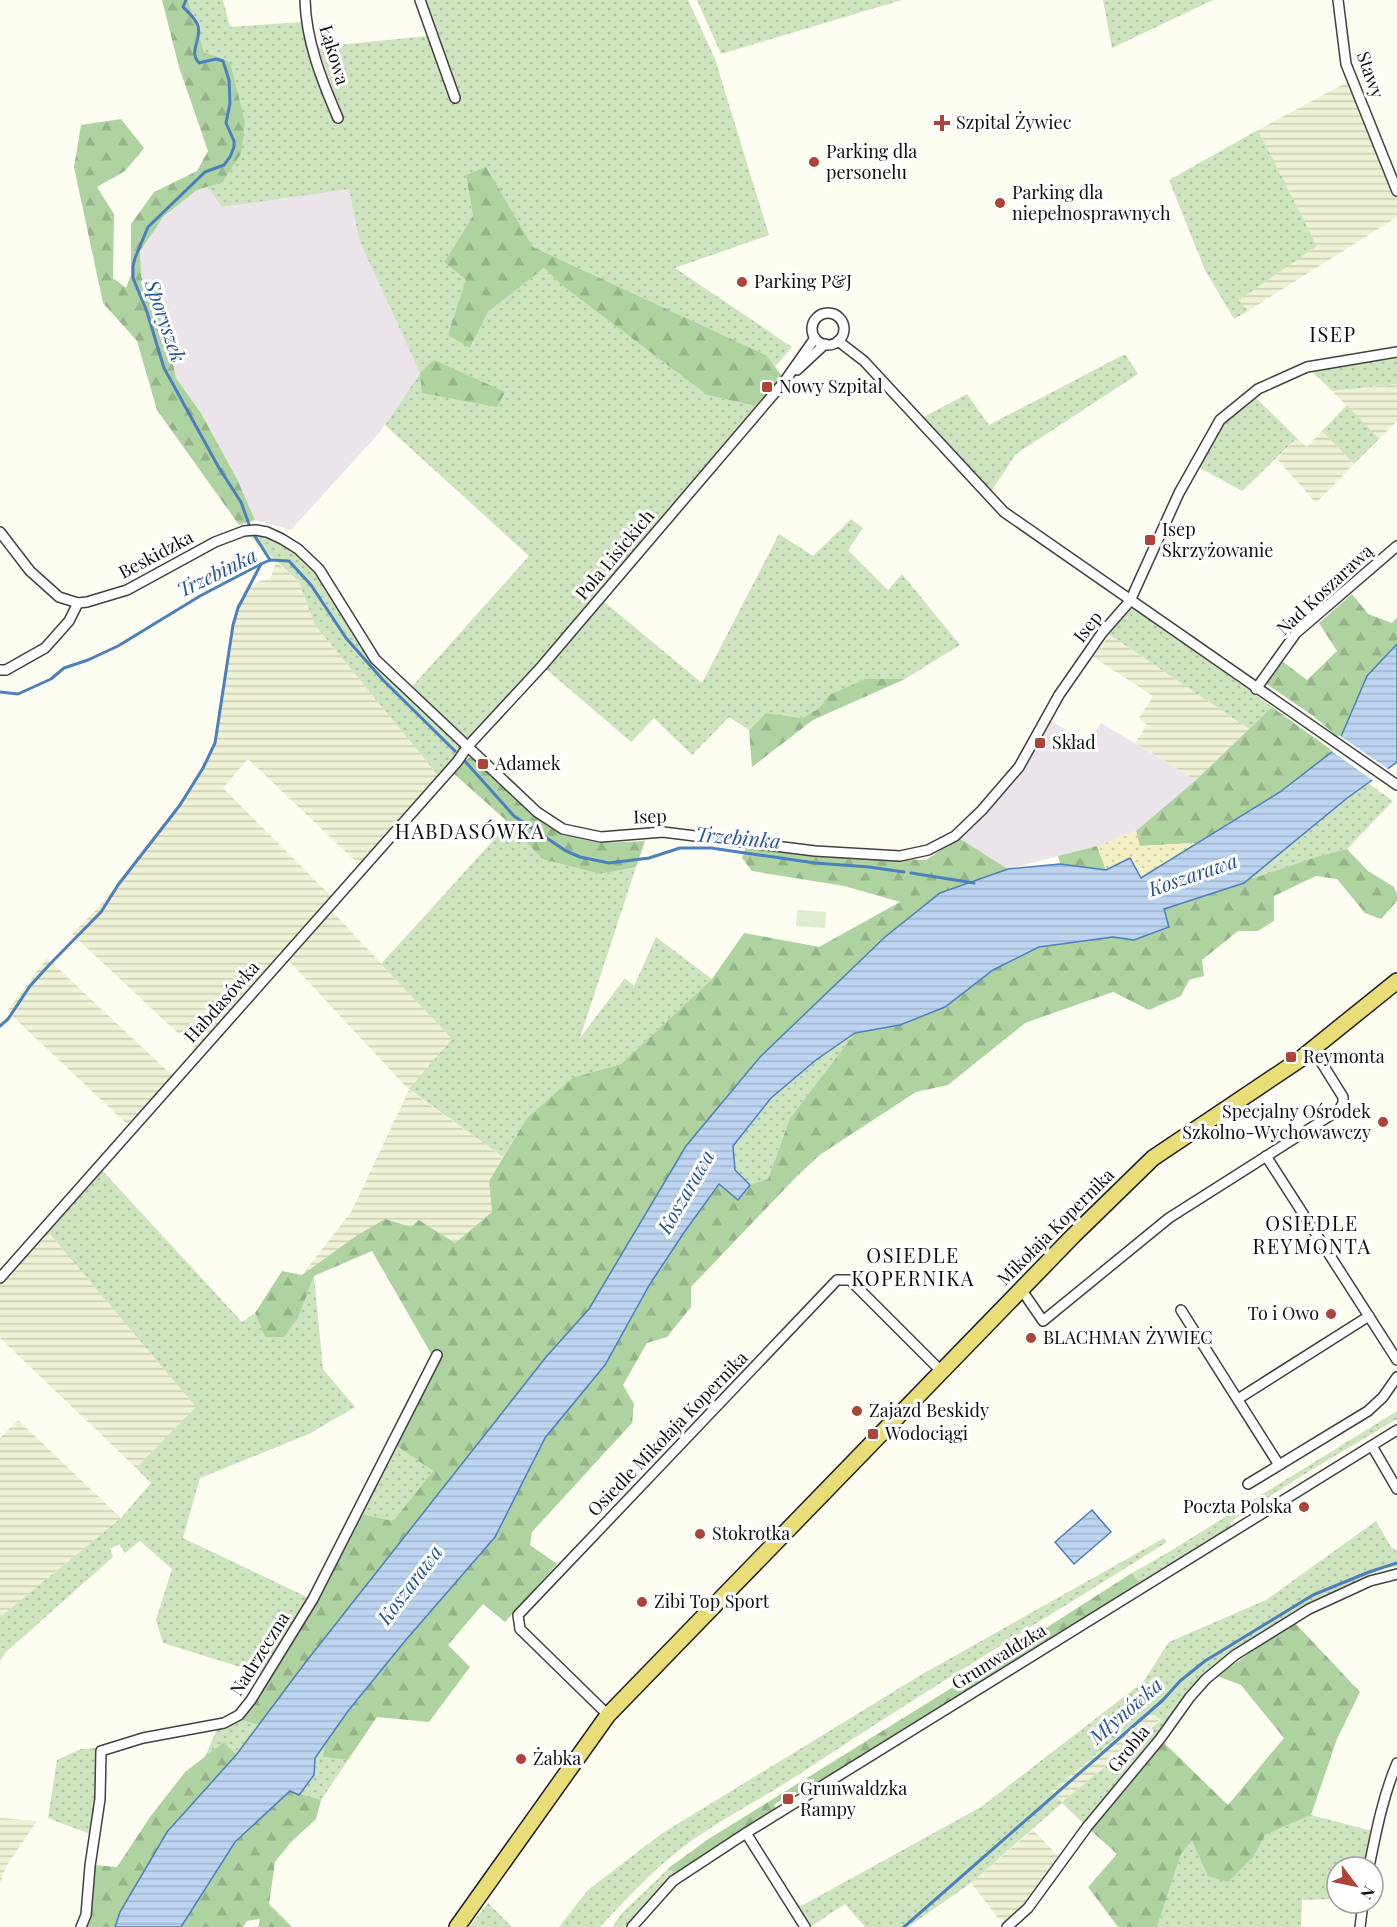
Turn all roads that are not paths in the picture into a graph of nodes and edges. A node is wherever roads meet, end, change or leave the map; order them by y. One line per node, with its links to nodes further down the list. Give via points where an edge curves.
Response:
1 (305, 0): 5 (street, Łąkowa, via 321,78)
2 (420, 0): 4 (street)
3 (1338, 0): 6 (street, Stawy, via 1346,64)
4 (455, 98)
5 (338, 118)
6 (1397, 190)
7 (815, 338): 8 (street, via 814,323 821,315 831,314 840,318 844,327); 9 (street); 11 (street, Pola Lisickich)
8 (838, 341): 9 (street); 15 (street, via 864,361 1004,512)
9 (825, 344): 11 (street, Pola Lisickich)
10 (1397, 352): 15 (street, Isep, via 1307,367 1258,389 1220,420 1179,493)
11 (784, 382): 19 (street, Pola Lisickich, via 542,666)
12 (0, 532): 16 (street, via 30,571 59,597)
13 (282, 539): 16 (street, Beskidzka, via 267,532 244,531 215,542 127,590); 19 (street, Isep, via 320,569 375,660)
14 (1397, 546): 18 (street, Nad Koszarawą, via 1296,633)
15 (1130, 601): 18 (street); 19 (street, Isep, via 1102,633 1059,695 1018,767 955,836 928,850 900,856 815,851 663,832 601,837 563,829 537,812)
16 (78, 603): 17 (street, via 69,621 45,648)
17 (0, 670)
18 (1256, 689): 20 (street)
19 (468, 746): 24 (street, Habdasówka)
20 (1397, 785)
21 (1397, 981): 22 (main road, Mikołaja Kopernika)
22 (1313, 1049): 23 (street, via 1343,1103 1339,1110); 25 (main road, Mikołaja Kopernika, via 1153,1158)
23 (1266, 1156): 25 (street, via 1168,1218 1043,1321); 27 (street)
24 (0, 1278)
25 (1021, 1289): 30 (main road, Mikołaja Kopernika)
26 (1181, 1310): 32 (street)
27 (1369, 1316): 29 (street); 32 (street)
28 (437, 1355): 43 (street, Nadrzeczna, via 314,1599 240,1715 224,1723 143,1738 101,1751 100,1799 86,1915)
29 (1397, 1360)
30 (942, 1372): 39 (main road, Mikołaja Kopernika); 39 (street, Osiedle Mikołaja Kopernika, via 850,1280 837,1280 518,1615 520,1629)
31 (1397, 1377): 35 (street, via 1368,1411)
32 (1238, 1399): 35 (street)
33 (1397, 1430): 34 (street, Grunwaldzka)
34 (1372, 1446): 37 (street); 41 (street, Grunwaldzka)
35 (1279, 1465): 36 (street)
36 (1248, 1484)
37 (1397, 1489)
38 (1397, 1574): 47 (street, Grobla, via 1370,1581 1309,1609 1235,1655 1206,1679 1087,1827 1028,1908)
39 (608, 1714): 44 (main road, Mikołaja Kopernika)
40 (1397, 1763): 42 (street, via 1388,1783)
41 (746, 1833): 45 (street, Grunwaldzka, via 673,1881); 46 (street)
42 (1371, 1855)
43 (81, 1927)
44 (457, 1927)
45 (632, 1927)
46 (805, 1927)
47 (1007, 1927)

